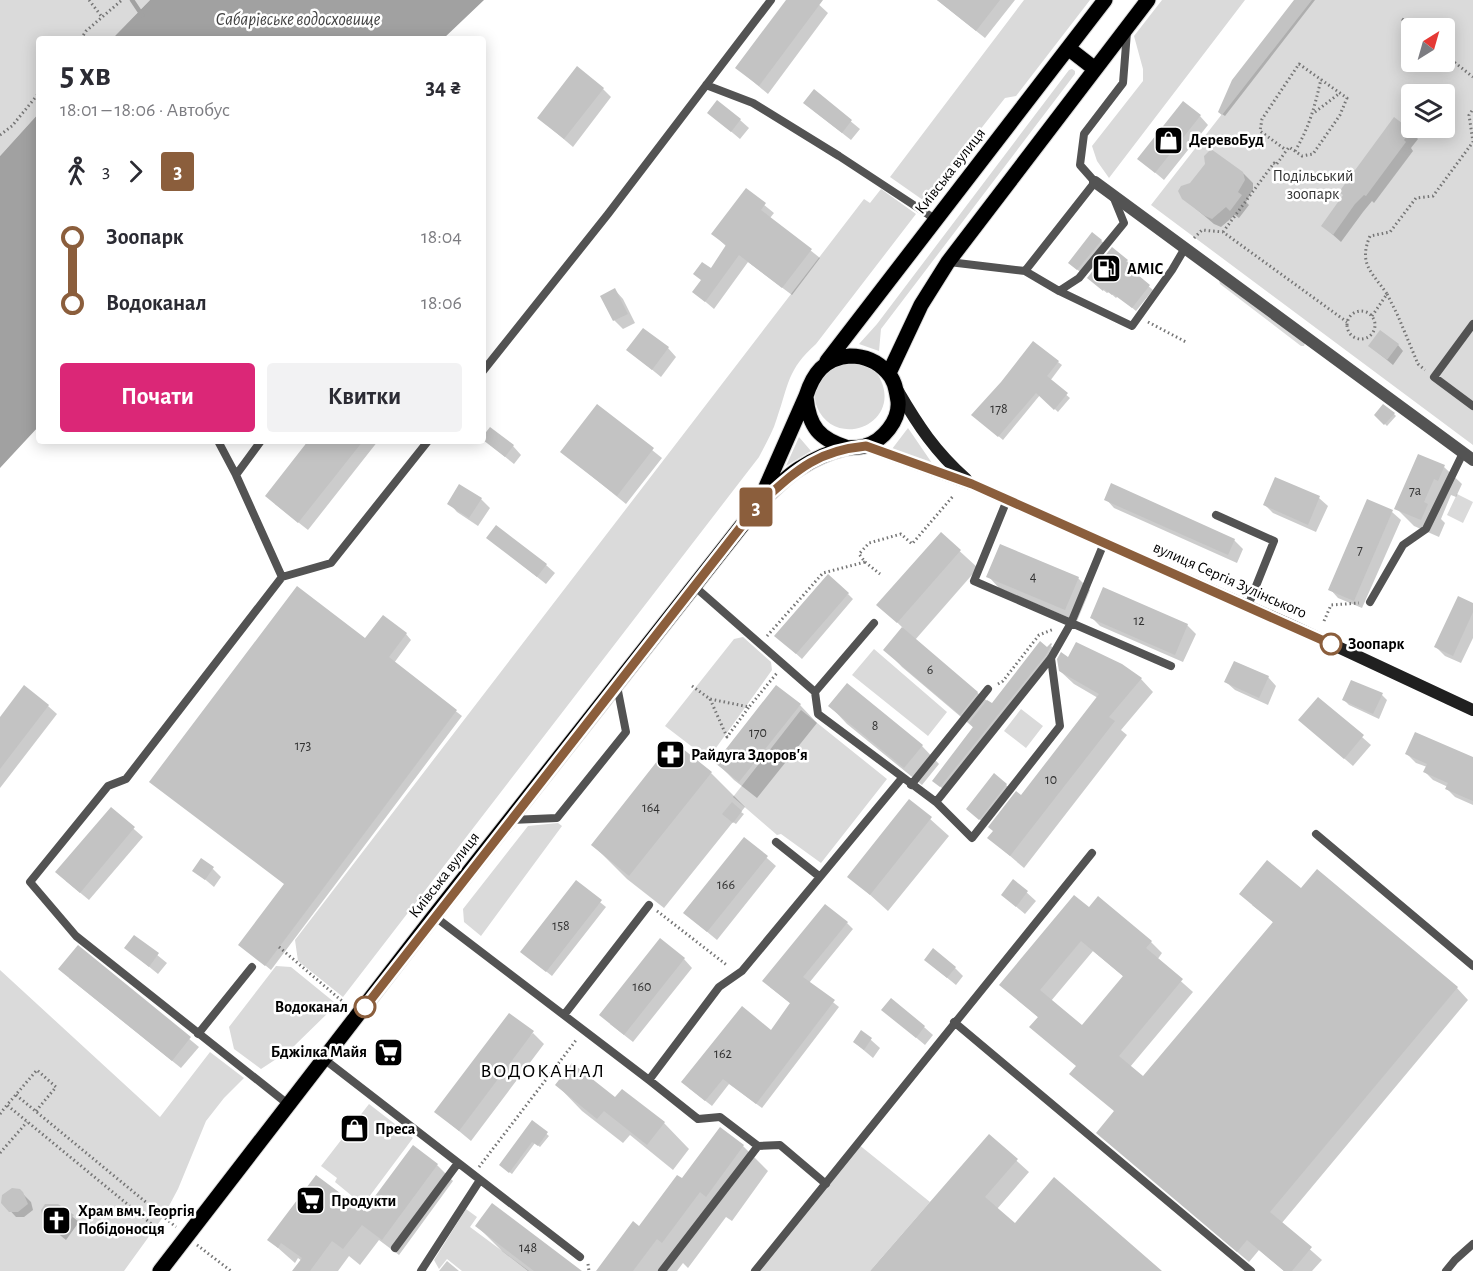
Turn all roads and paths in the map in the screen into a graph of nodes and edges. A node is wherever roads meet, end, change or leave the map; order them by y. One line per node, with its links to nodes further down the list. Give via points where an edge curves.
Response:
1 (89, 0): 6 (path)
2 (122, 0): 6 (path)
3 (771, 0): 14 (lane)
4 (1105, 0): 9 (main road, Київська вулиця)
5 (1148, 0): 7 (main road)
6 (102, 17): 8 (path)
7 (1127, 27): 11 (main road); 22 (lane, via 1123,83 1084,135 1080,165)
8 (84, 36)
9 (1068, 48): 11 (main road); 24 (main road, Київська вулиця)
10 (1455, 63): 12 (path)
11 (1095, 69): 27 (main road)
12 (1473, 77)
13 (1321, 79): 15 (path); 18 (path); 20 (path, via 1299,64 1262,119 1260,131)
14 (706, 85): 24 (lane, via 753,104); 37 (lane)
15 (1340, 93): 18 (path); 21 (path, via 1347,98 1340,115 1313,154 1302,156)
16 (36, 97): 19 (path)
17 (1473, 109): 30 (path, via 1468,115 1473,142 1433,196 1416,198 1390,232 1370,236 1364,255)
18 (1314, 112): 21 (path)
19 (0, 135)
20 (1286, 150): 21 (path, via 1289,147); 25 (path)
21 (1294, 151)
22 (1095, 182): 23 (street); 28 (lane)
23 (1112, 195): 26 (street); 29 (lane, via 1124,223 1079,278)
24 (935, 219): 36 (main road, Київська вулиця)
25 (1223, 232): 26 (path, via 1202,230); 33 (path)
26 (1185, 248): 32 (lane); 48 (street)
27 (948, 262): 28 (lane); 38 (main road, via 921,305)
28 (1025, 271): 29 (lane)
29 (1059, 291): 32 (lane, via 1132,326)
30 (1387, 294): 31 (path); 39 (path, via 1418,364)
31 (1372, 316): 33 (path, via 1364,311 1355,312); 33 (path, via 1375,329 1365,339 1351,335)
32 (1138, 317): 35 (path)
33 (1347, 322)
34 (1473, 324): 39 (lane)
35 (1186, 342)
36 (825, 364): 38 (main road, via 841,357 858,356); 41 (main road, via 812,378)
37 (486, 367)
38 (889, 373): 40 (main road)
39 (1434, 377): 42 (lane)
40 (896, 388): 46 (main road, via 898,406 893,423 882,438); 50 (street, via 923,434)
41 (806, 396): 47 (main road, via 807,415 816,431 830,442); 53 (main road)
42 (1473, 406)
43 (220, 444): 49 (lane)
44 (259, 444): 49 (lane)
45 (426, 444): 58 (lane, via 331,563)
46 (866, 446): 47 (main road); 50 (street)
47 (848, 448): 53 (main road, via 797,469)
48 (1468, 456): 60 (lane, via 1426,529 1403,545)
49 (236, 475): 58 (lane)
50 (972, 484): 52 (street, вулиця Сергія Зулінського)
51 (954, 495): 56 (path, via 912,544 901,534 869,543 859,554)
52 (1007, 500): 55 (street, вулиця Сергія Зулінського); 64 (lane, via 974,581)
53 (758, 505): 59 (main road, Київська вулиця)
54 (1215, 515): 61 (lane, via 1274,541)
55 (1104, 543): 61 (street, вулиця Сергія Зулінського); 64 (lane)
56 (865, 562): 57 (path); 65 (path, via 823,573)
57 (880, 574)
58 (282, 577): 94 (lane, via 126,779 108,786 30,882 76,936)
59 (694, 586): 65 (lane); 69 (main road, Київська вулиця)
60 (1370, 602): 62 (path, via 1331,604)
61 (1248, 606): 75 (street, вулиця Сергія Зулінського)
62 (1324, 621)
63 (874, 623): 72 (lane)
64 (1071, 623): 66 (lane); 68 (lane); 71 (path, via 1039,635 1003,681)
65 (760, 644): 67 (lane)
66 (1051, 658): 78 (lane); 78 (lane, via 1060,726 972,838)
67 (784, 665): 72 (lane); 74 (path)
68 (1171, 666)
69 (617, 684): 79 (main road, Київська вулиця); 79 (lane, via 626,732 557,818)
70 (692, 686): 73 (path)
71 (988, 689): 77 (lane)
72 (814, 692): 76 (lane, via 818,714)
73 (710, 699): 74 (path); 74 (path, via 727,737)
74 (750, 707)
75 (1473, 710)
76 (902, 778): 77 (lane); 83 (lane)
77 (911, 785): 78 (lane)
78 (936, 802)
79 (510, 820): 85 (main road, Київська вулиця)
80 (1316, 834): 87 (lane)
81 (776, 842): 83 (lane)
82 (1092, 853): 92 (lane)
83 (820, 877): 89 (lane)
84 (649, 905): 89 (path); 91 (lane)
85 (434, 916): 91 (lane); 95 (main road, Київська вулиця)
86 (279, 947): 90 (path)
87 (1473, 966)
88 (252, 967): 94 (lane)
89 (738, 974): 96 (lane, via 719,987)
90 (342, 1001)
91 (564, 1015): 93 (lane)
92 (954, 1022): 107 (lane); 117 (lane)
93 (583, 1030): 96 (lane); 106 (path)
94 (198, 1034): 99 (lane)
95 (324, 1059): 99 (main road, Київська вулиця); 105 (lane)
96 (649, 1080): 103 (lane, via 698,1119 720,1117)
97 (16, 1095): 98 (path); 100 (path); 100 (path, via 37,1070 56,1087)
98 (7, 1105): 101 (path); 102 (path)
99 (289, 1105): 113 (main road, Київська вулиця)
100 (36, 1111): 108 (path)
101 (0, 1114)
102 (27, 1122): 104 (path); 109 (path)
103 (758, 1146): 107 (lane, via 780,1145); 115 (lane)
104 (0, 1153)
105 (458, 1163): 106 (lane); 111 (lane)
106 (477, 1177): 112 (lane); 114 (lane)
107 (826, 1184): 116 (lane)
108 (167, 1221)
109 (159, 1231)
110 (1473, 1244): 118 (lane)
111 (395, 1248)
112 (580, 1257)
113 (160, 1271)
114 (422, 1271)
115 (662, 1271)
116 (755, 1271)
117 (1251, 1271)
118 (1446, 1271)

